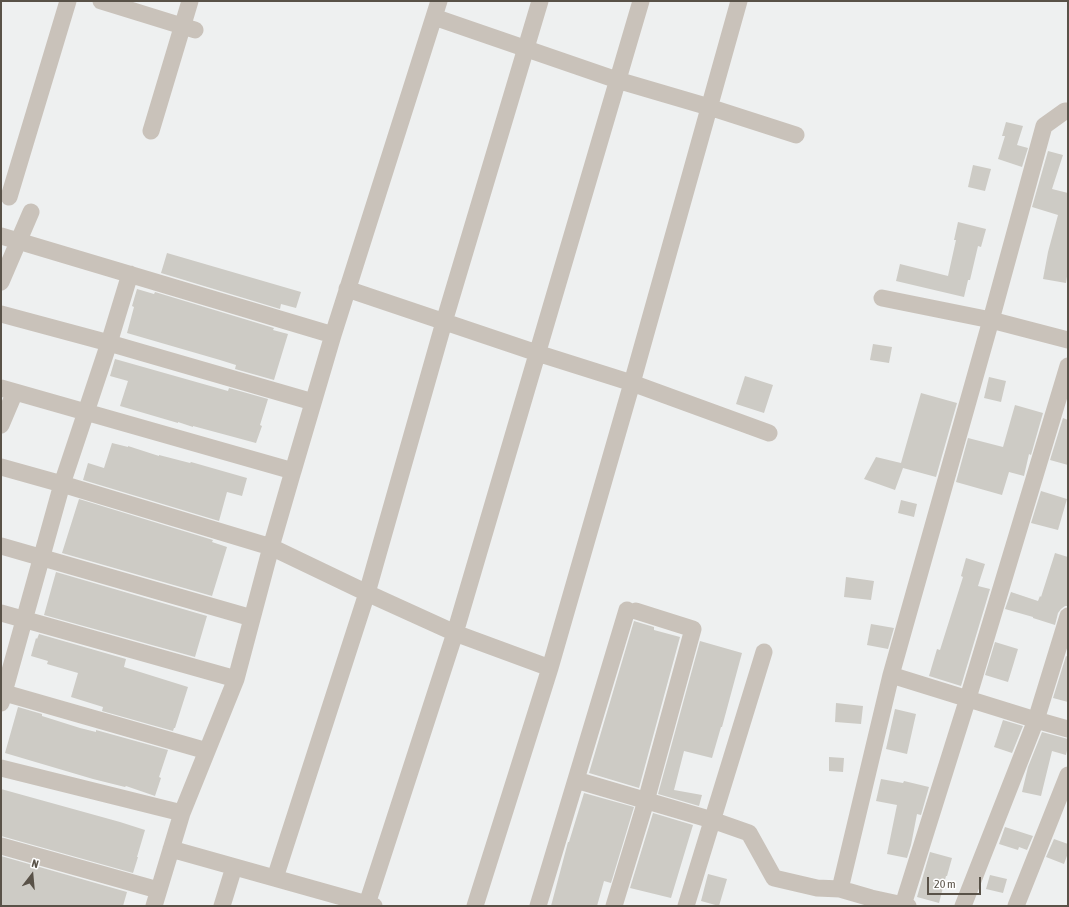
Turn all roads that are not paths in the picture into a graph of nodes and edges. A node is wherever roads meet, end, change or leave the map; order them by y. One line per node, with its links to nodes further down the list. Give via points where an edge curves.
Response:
1 (68, 1): 15 (street)
2 (101, 1): 8 (street)
3 (190, 1): 8 (street)
4 (540, 1): 9 (street)
5 (641, 1): 10 (street)
6 (739, 1): 11 (street)
7 (437, 9): 9 (street); 21 (street)
8 (189, 28): 13 (street)
9 (526, 49): 10 (street); 25 (street)
10 (618, 80): 11 (street); 29 (street)
11 (709, 107): 14 (street); 31 (street)
12 (1068, 111): 24 (street, via 1044,126)
13 (151, 131)
14 (796, 135)
15 (10, 197)
16 (31, 212): 18 (street)
17 (1, 236): 18 (street)
18 (19, 241): 19 (street); 20 (street)
19 (130, 274): 26 (street); 28 (street)
20 (1, 282)
21 (348, 290): 25 (street); 26 (street)
22 (882, 298): 24 (street)
23 (1, 314): 28 (street)
24 (991, 320): 27 (street); 51 (street)
25 (444, 322): 29 (street); 43 (street)
26 (333, 335): 33 (street)
27 (1068, 340)
28 (109, 343): 33 (street); 34 (street)
29 (537, 353): 31 (street); 48 (street)
30 (1068, 366): 54 (street)
31 (632, 383): 36 (street); 50 (street)
32 (8, 390): 34 (street); 35 (street)
33 (313, 402): 38 (street)
34 (86, 413): 38 (street); 39 (street)
35 (1, 425)
36 (769, 434)
37 (1, 467): 39 (street)
38 (293, 471): 41 (street)
39 (62, 484): 41 (street); 42 (street)
40 (1, 546): 42 (street)
41 (271, 547): 43 (street); 46 (street)
42 (41, 558): 46 (street); 47 (street)
43 (367, 593): 48 (street); 67 (street)
44 (1, 613): 47 (street)
45 (1068, 616): 55 (street)
46 (252, 618): 52 (street)
47 (24, 620): 52 (street); 53 (street)
48 (455, 633): 50 (street); 72 (street)
49 (764, 652): 63 (street)
50 (550, 668): 75 (street)
51 (891, 675): 54 (street); 68 (street)
52 (236, 679): 57 (street)
53 (2, 696): 57 (street)
54 (968, 698): 55 (street); 73 (street)
55 (1036, 720): 56 (street); 79 (street)
56 (1068, 729)
57 (207, 751): 62 (street)
58 (1, 768): 62 (street)
59 (1068, 775): 80 (street)
60 (576, 780): 61 (street); 61 (street, via 631,610 693,629); 76 (street)
61 (646, 801): 63 (street); 77 (street)
62 (182, 813): 65 (street)
63 (712, 820): 68 (street, via 749,833 774,878 817,888); 78 (street)
64 (1, 846): 69 (street)
65 (171, 849): 66 (street); 69 (street)
66 (234, 867): 67 (street); 74 (street)
67 (275, 878): 70 (street)
68 (840, 889): 71 (street)
69 (156, 898)
70 (345, 902): 72 (street)
71 (870, 902): 73 (street)
72 (370, 905)
73 (906, 905)
74 (222, 906)
75 (475, 906)
76 (538, 906)
77 (614, 906)
78 (686, 906)
79 (963, 906)
80 (1016, 906)

